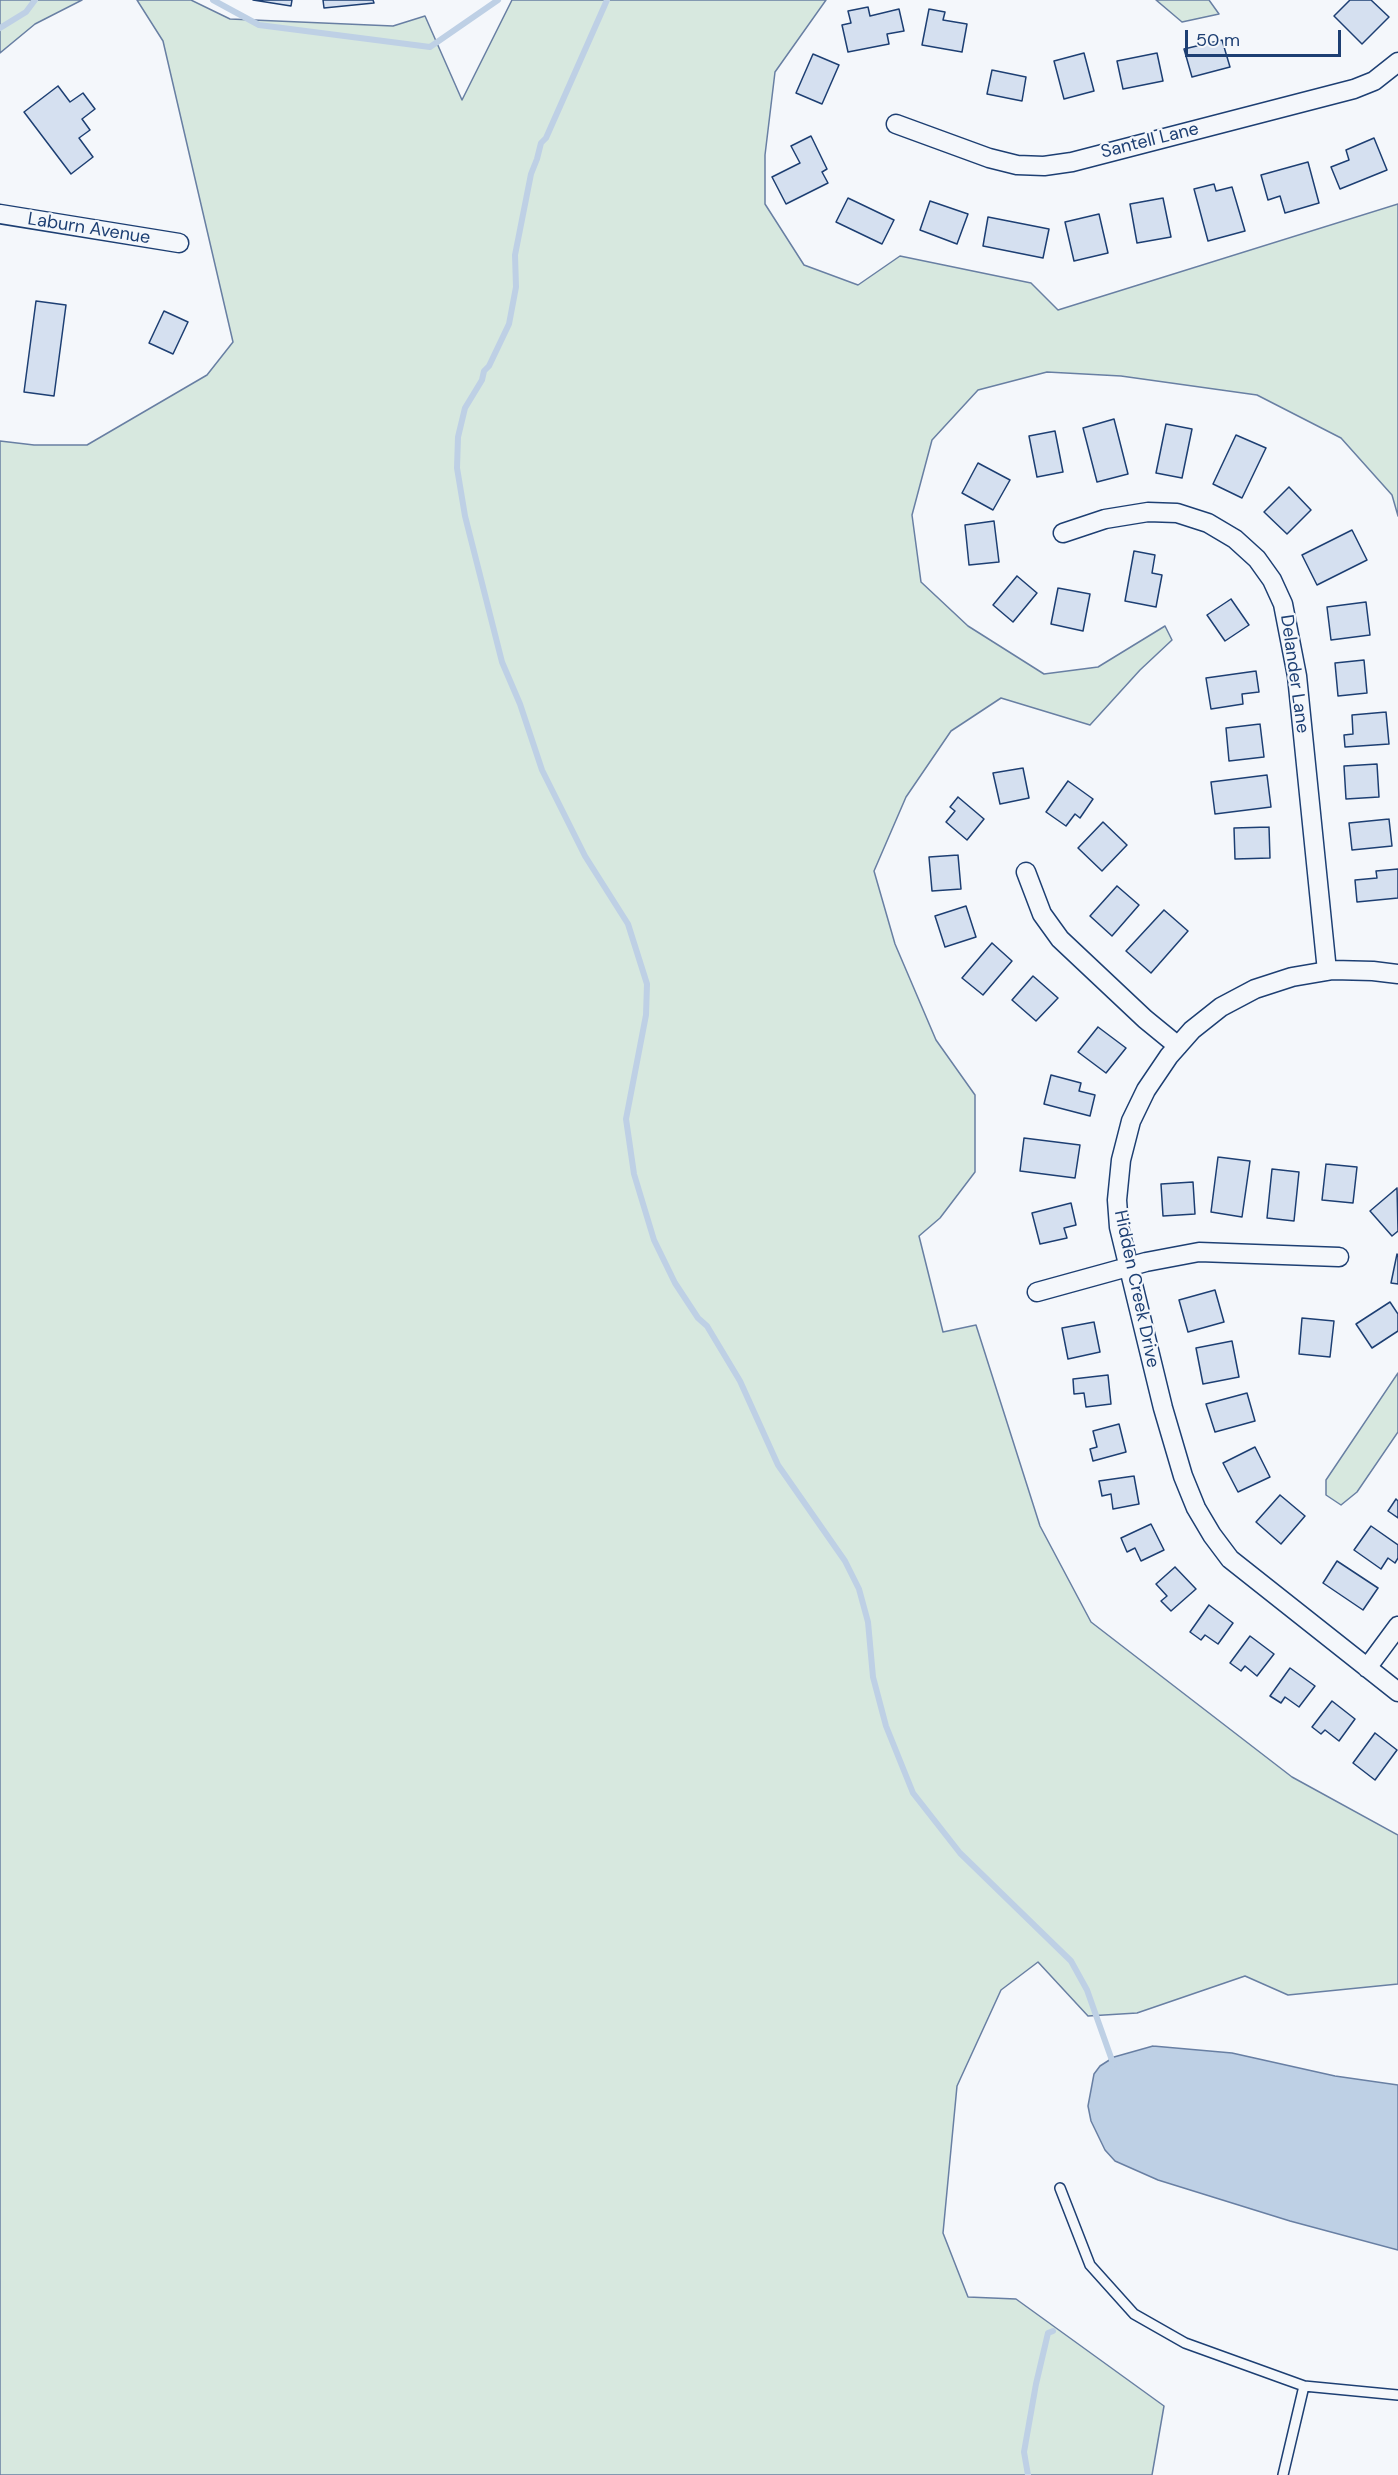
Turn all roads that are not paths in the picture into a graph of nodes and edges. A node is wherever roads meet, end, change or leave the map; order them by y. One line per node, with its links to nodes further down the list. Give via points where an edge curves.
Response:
1 (1398, 62): 2 (street, Santell Lane, via 1374,81 1354,89 1044,166 988,158)
2 (896, 124)
3 (0, 214): 4 (street, Laburn Avenue)
4 (178, 243)
5 (1063, 533): 7 (street, Delander Lane, via 1105,519 1148,512 1177,513 1208,523 1235,539 1272,580 1283,604 1297,676)
6 (1026, 872): 9 (street, via 1042,914 1060,939)
7 (1327, 971): 8 (street, Hidden Creek Drive); 9 (street, Hidden Creek Drive, via 1255,989 1221,1007)
8 (1398, 974)
9 (1178, 1046): 11 (street, Hidden Creek Drive, via 1146,1090 1131,1121 1121,1160 1119,1227)
10 (1339, 1257): 11 (street, via 1199,1252)
11 (1128, 1267): 12 (street); 14 (street, Hidden Creek Drive, via 1183,1476 1212,1535 1230,1559)
12 (1037, 1292)
13 (1398, 1626): 14 (street)
14 (1367, 1668): 15 (street, Hidden Creek Drive)
15 (1398, 1692)
16 (1060, 2188): 17 (lane, via 1090,2265 1134,2314 1185,2343)
17 (1304, 2386): 18 (lane); 19 (lane)
18 (1398, 2395)
19 (1283, 2475)

